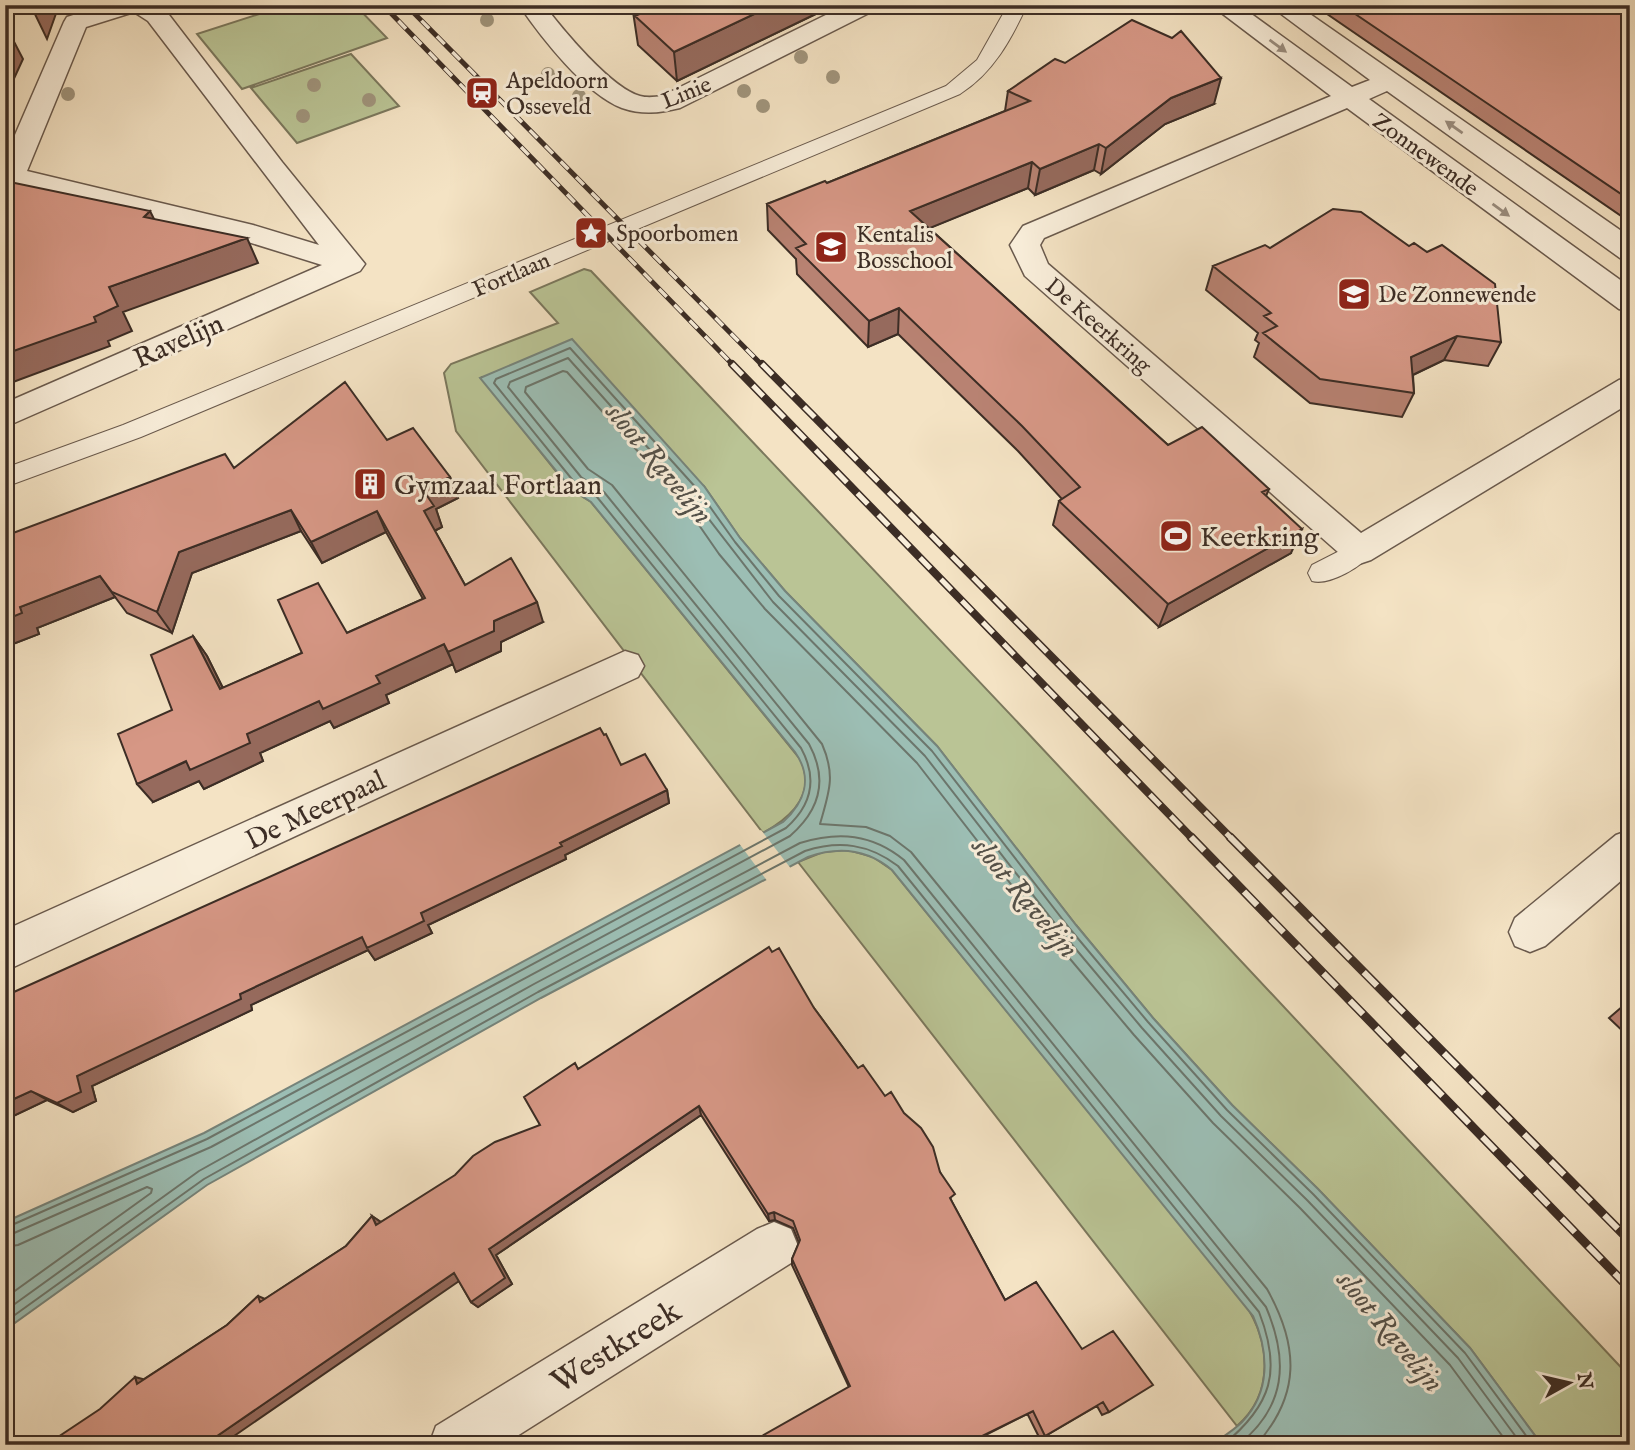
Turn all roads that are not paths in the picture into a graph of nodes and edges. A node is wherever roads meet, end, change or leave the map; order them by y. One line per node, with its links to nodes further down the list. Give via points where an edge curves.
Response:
1 (131, 5): 10 (street, via 76,22)
2 (140, 5): 12 (street, via 157,16)
3 (531, 5): 4 (street, Linie, via 553,35 613,93 649,106 671,102)
4 (866, 5)
5 (1018, 5): 16 (lane, Fortlaan, via 998,46 967,82 953,90 132,431)
6 (1223, 5): 9 (street, Zonnewende, one-way to 9)
7 (1281, 5): 8 (street, Zonnewende)
8 (1389, 81): 9 (street, De Keerkring); 11 (street, Zonnewende, one-way to 8)
9 (1349, 98): 13 (street, Zonnewende, one-way to 13); 17 (street, De Keerkring, via 1033,232 1025,245 1035,269)
10 (9, 174): 12 (street, via 253,234)
11 (1630, 251)
12 (350, 264): 15 (street, Ravelijn)
13 (1630, 302)
14 (1630, 388): 17 (street)
15 (5, 416)
16 (5, 478)
17 (1359, 551): 18 (lane)
18 (1322, 573)
19 (625, 666): 22 (street, De Meerpaal)
20 (1630, 848): 21 (street)
21 (1530, 932)
22 (5, 951)
23 (774, 1246): 24 (street, Westkreek)
24 (456, 1445)

